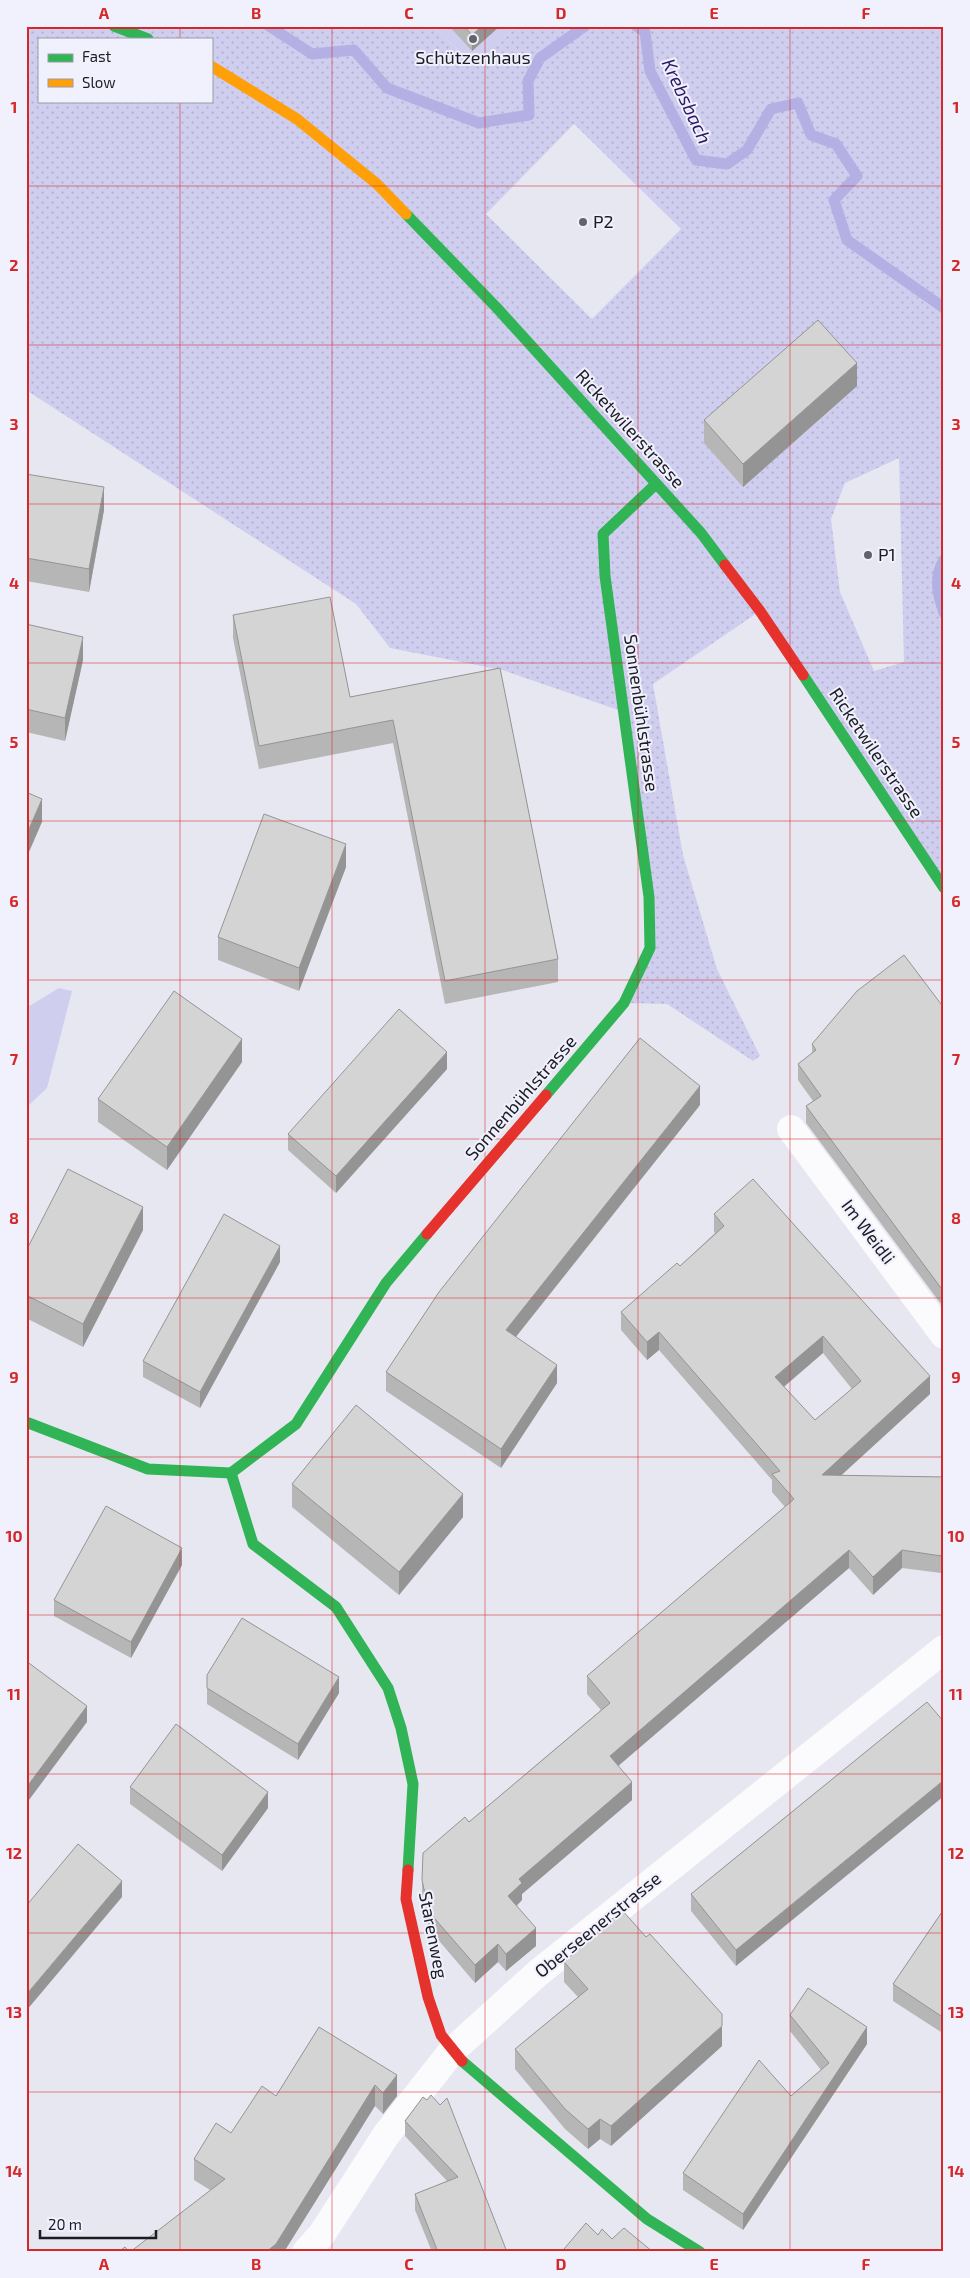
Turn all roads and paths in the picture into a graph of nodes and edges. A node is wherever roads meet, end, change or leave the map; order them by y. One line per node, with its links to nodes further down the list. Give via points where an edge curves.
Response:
1 (114, 26): 2 (street)
2 (145, 38)
3 (212, 67): 4 (street, Ricketwilerstrasse, via 297,119 377,184 497,308)
4 (656, 484): 5 (street, Ricketwilerstrasse, via 701,532 760,611); 9 (street, Sonnenbühlstrasse, via 603,534 605,576 649,897 650,948 624,1003 386,1283 296,1424)
5 (944, 888)
6 (791, 1129): 7 (street, Im Weidli)
7 (944, 1335)
8 (26, 1422): 9 (street, via 148,1469)
9 (231, 1474): 11 (street, Starenweg, via 253,1544 336,1607 388,1688 413,1784 406,1899 428,1997 441,2035)
10 (944, 1649): 11 (street, Oberseenerstrasse, via 538,1973)
11 (452, 2051): 12 (street, Oberseenerstrasse, via 386,2134 322,2234); 13 (street, Starenweg, via 647,2219)
12 (306, 2252)
13 (700, 2252)

